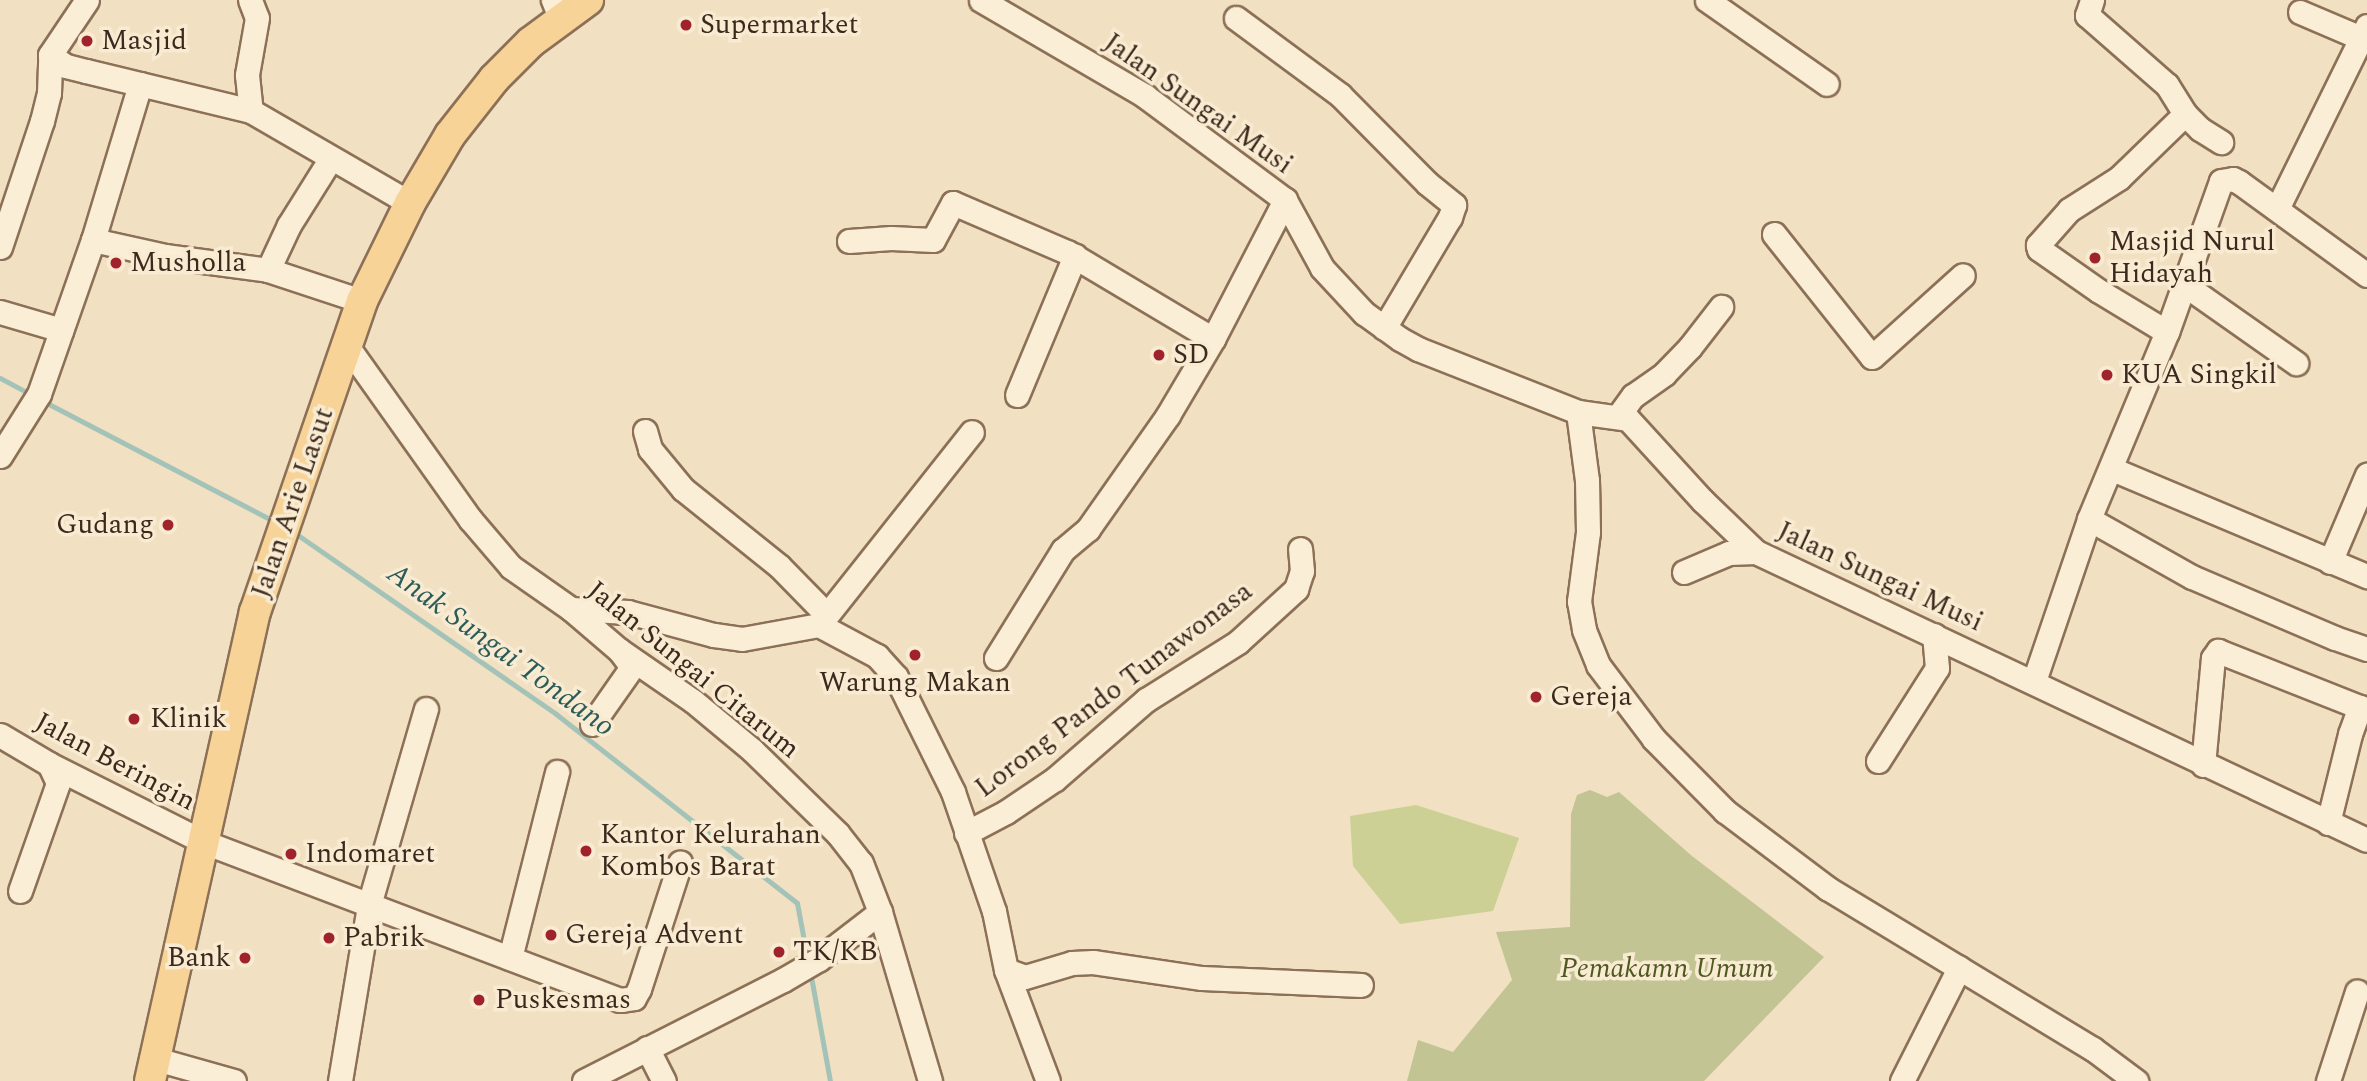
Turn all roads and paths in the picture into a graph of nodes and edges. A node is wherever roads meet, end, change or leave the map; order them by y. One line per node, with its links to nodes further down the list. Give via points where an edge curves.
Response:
1 (87, 0): 11 (street)
2 (250, 0): 14 (street, via 257,18 247,75)
3 (588, 0): 7 (main road, Jalan Arie Lasut)
4 (981, 0): 18 (street, Jalan Sungai Musi, via 1145,96)
5 (1707, 0): 13 (street)
6 (2092, 0): 15 (street, via 2087,15 2167,85)
7 (557, 10): 19 (main road, Jalan Arie Lasut, via 450,135)
8 (2300, 12): 10 (street)
9 (1236, 18): 33 (street, via 1340,95 1454,205)
10 (2364, 32): 20 (street)
11 (50, 55): 12 (street, via 66,66); 24 (street, via 49,93 42,121)
12 (140, 84): 14 (street); 22 (street)
13 (1827, 84)
14 (251, 111): 17 (street)
15 (2185, 114): 16 (street); 35 (street, via 2119,178 2068,210 2038,245 2099,291)
16 (2221, 142)
17 (331, 158): 19 (street); 26 (street, via 289,225)
18 (1285, 200): 33 (street, Jalan Sungai Musi, via 1322,268); 36 (street)
19 (410, 203): 30 (main road, Jalan Arie Lasut)
20 (2277, 209): 28 (street); 29 (street, via 2233,179 2221,181)
21 (1774, 234): 27 (street, via 1872,357)
22 (93, 240): 26 (street, via 165,256); 34 (street)
23 (849, 241): 25 (street, via 933,240 953,204)
24 (0, 247)
25 (1075, 256): 36 (street); 39 (street)
26 (268, 270): 30 (street)
27 (1963, 275)
28 (2367, 275)
29 (2185, 285): 35 (street); 38 (street)
30 (362, 301): 37 (main road, Jalan Arie Lasut)
31 (1721, 307): 41 (street, via 1690,347 1664,374 1633,396)
32 (0, 312): 34 (street)
33 (1384, 328): 40 (street, Jalan Sungai Musi, via 1418,349)
34 (61, 330): 44 (street, via 37,399)
35 (2167, 332): 45 (street)
36 (1213, 339): 58 (street, via 1168,415 1088,529 1063,550)
37 (347, 346): 53 (street, Jalan Sungai Citarum, via 470,519 511,567); 71 (main road, Jalan Arie Lasut, via 255,612)
38 (2296, 363)
39 (1017, 395)
40 (1578, 412): 41 (street, Jalan Sungai Musi); 77 (street, via 1588,519 1579,601 1584,631 1598,665 1654,738 1725,811 1827,888)
41 (1619, 415): 49 (street, Jalan Sungai Musi, via 1636,425)
42 (645, 431): 54 (street, via 650,449 682,489 779,566)
43 (972, 432): 54 (street)
44 (0, 456)
45 (2112, 469): 47 (street); 50 (street)
46 (2367, 475): 50 (street)
47 (2089, 519): 56 (street, via 2192,577); 59 (street)
48 (1300, 549): 69 (street, Lorong Pando Tunawonasa, via 1302,571 1296,589 1238,642 1146,700 1055,779)
49 (1756, 552): 51 (street, via 1730,553); 55 (street, Jalan Sungai Musi)
50 (2330, 562): 52 (street)
51 (1684, 572)
52 (2367, 576)
53 (570, 609): 54 (street, via 628,612 743,639); 57 (street, Jalan Sungai Citarum)
54 (822, 620): 69 (street, via 877,656 896,677 953,792)
55 (1934, 635): 59 (street, Jalan Sungai Musi); 64 (street, via 1937,668)
56 (2367, 649)
57 (619, 650): 62 (street, via 632,667); 75 (street, Jalan Sungai Citarum, via 693,701 752,750 838,834 861,863)
58 (996, 658)
59 (2034, 681): 66 (street, Jalan Sungai Musi)
60 (426, 709): 74 (street)
61 (2363, 709): 66 (street, via 2218,651 2213,658); 68 (street, via 2352,726)
62 (592, 724)
63 (0, 735): 65 (street, Jalan Beringin)
64 (1878, 761)
65 (49, 764): 71 (street, Jalan Beringin); 73 (street, via 58,783)
66 (2203, 765): 68 (street, Jalan Sungai Musi)
67 (556, 772): 76 (street)
68 (2328, 823): 70 (street, Jalan Sungai Musi)
69 (966, 833): 78 (street, via 994,911)
70 (2367, 840)
71 (204, 842): 74 (street, Jalan Beringin); 82 (main road, Jalan Arie Lasut)
72 (680, 863): 76 (street, Jalan Beringin, via 634,998 620,1000)
73 (20, 891)
74 (369, 905): 76 (street, Jalan Beringin); 84 (street)
75 (880, 912): 81 (street, via 819,959); 87 (street, Jalan Sungai Citarum)
76 (510, 958)
77 (1959, 968): 89 (street); 90 (street, via 2093,1049)
78 (1006, 970): 79 (street, via 1025,976 1093,962 1202,978); 88 (street)
79 (1361, 985)
80 (2357, 992): 91 (street)
81 (647, 1048): 85 (street); 86 (street)
82 (153, 1070): 83 (street)
83 (234, 1081)
84 (340, 1081)
85 (584, 1081)
86 (664, 1081)
87 (930, 1081)
88 (1048, 1081)
89 (1902, 1081)
90 (2136, 1081)
91 (2328, 1081)

